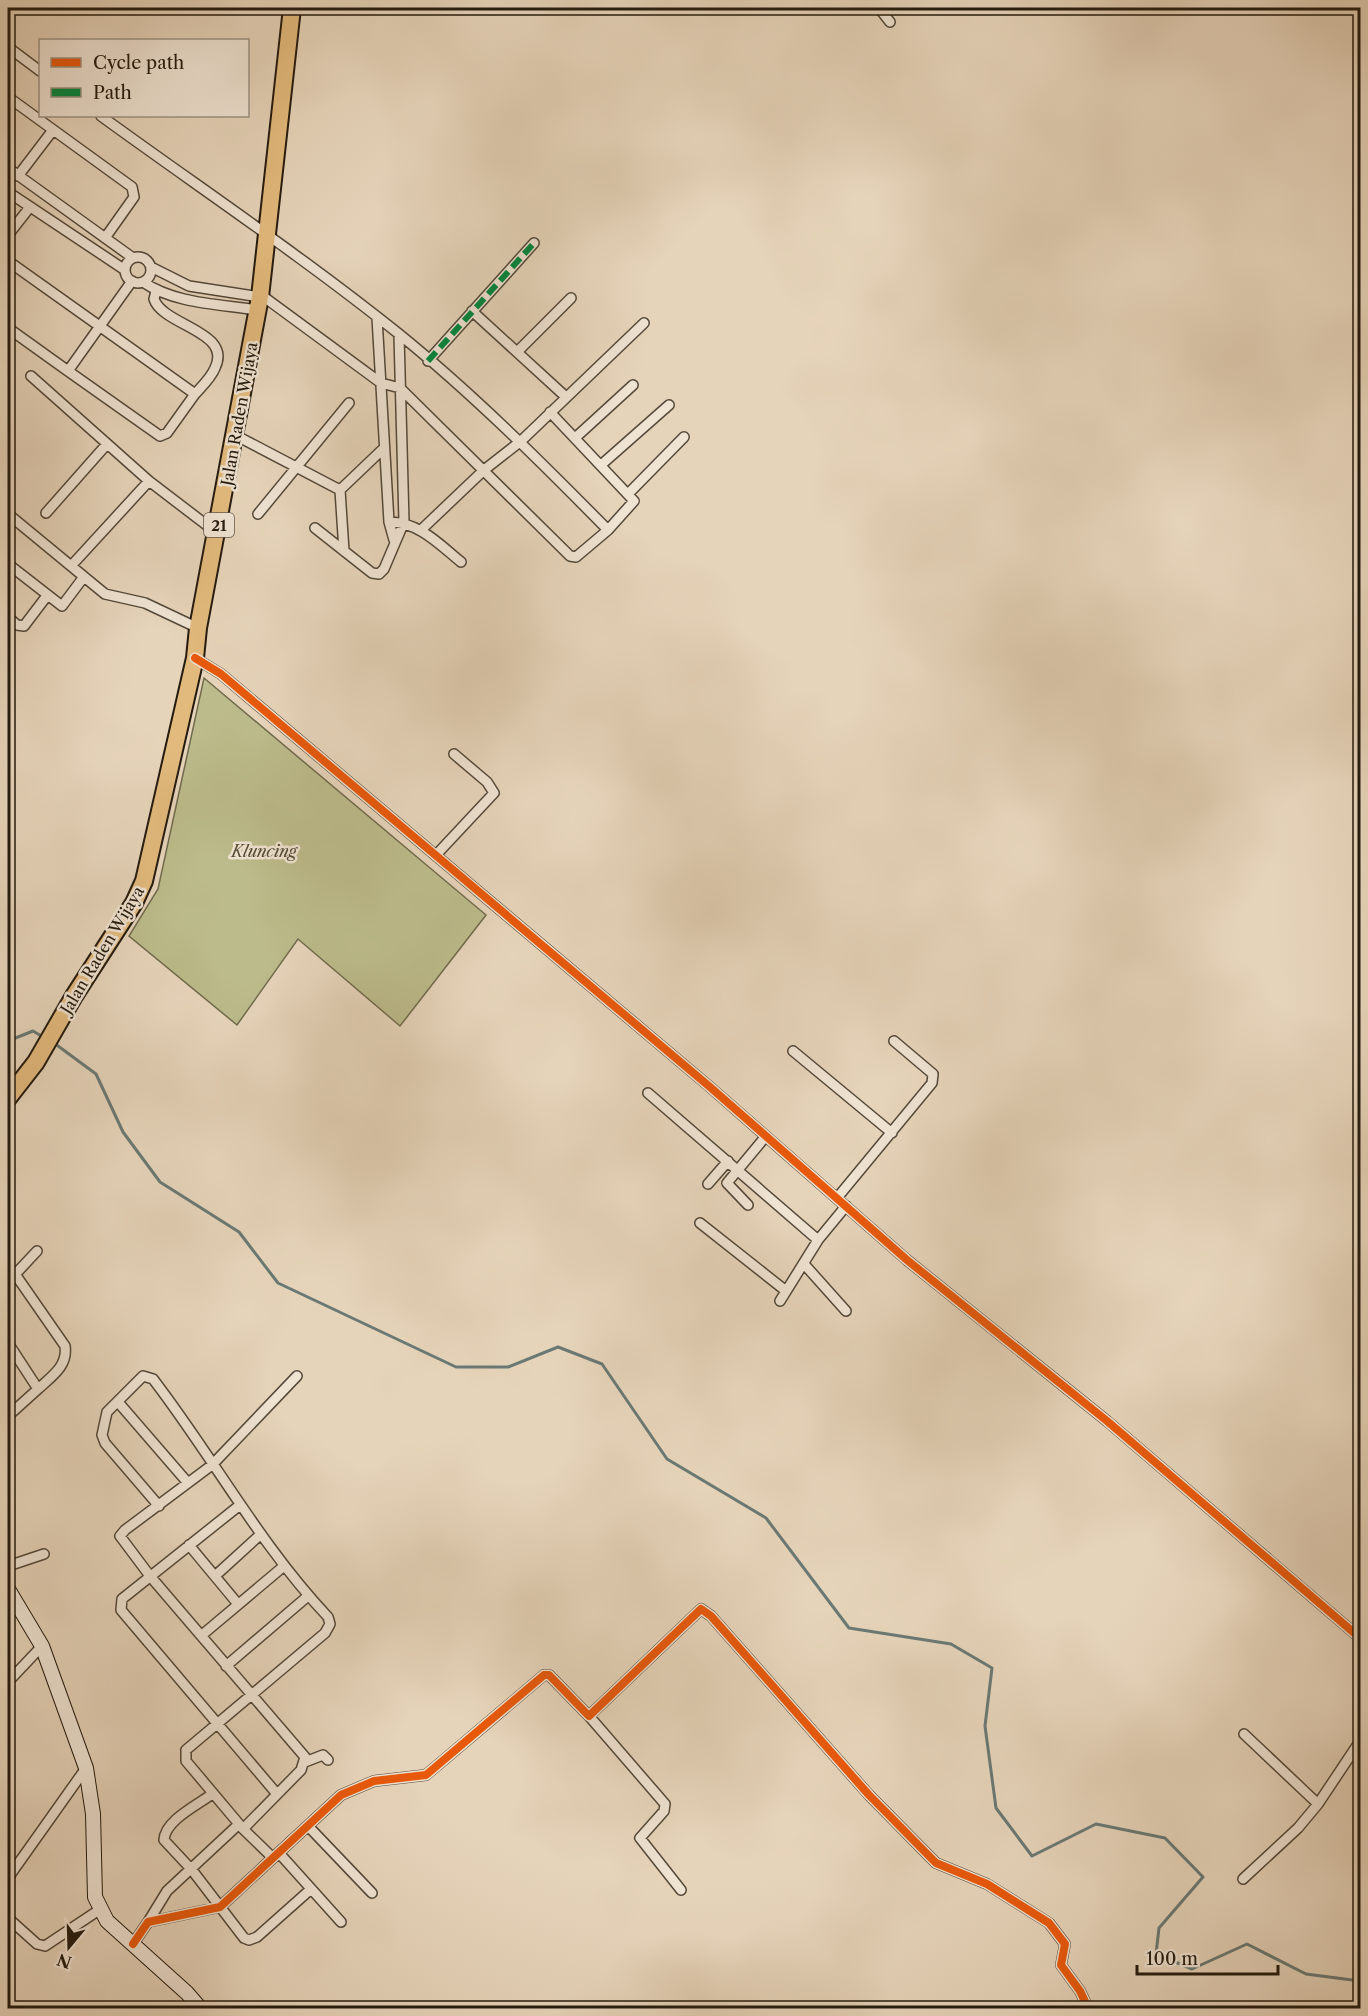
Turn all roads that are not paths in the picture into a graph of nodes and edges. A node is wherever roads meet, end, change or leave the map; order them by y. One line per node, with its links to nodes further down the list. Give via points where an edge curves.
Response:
1 (292, 8): 13 (highway, Jalan Raden Wijaya / 21)
2 (879, 8): 3 (street)
3 (890, 22)
4 (8, 47): 5 (street)
5 (39, 70)
6 (8, 97): 8 (street)
7 (102, 117): 13 (street)
8 (53, 130): 10 (street); 15 (street, via 135,192)
9 (8, 168): 10 (street)
10 (18, 176): 15 (street)
11 (8, 192): 12 (street)
12 (30, 207): 14 (street); 20 (street)
13 (269, 233): 27 (highway, Jalan Raden Wijaya / 21); 29 (street)
14 (8, 235)
15 (105, 238): 17 (street)
16 (534, 243): 28 (street)
17 (133, 258): 19 (street, via 144,258); 20 (street)
18 (8, 261): 31 (street)
19 (151, 267): 22 (street, via 150,276); 23 (street)
20 (125, 270): 21 (street)
21 (132, 281): 22 (street); 31 (street)
22 (143, 282): 24 (street)
23 (204, 290): 26 (street); 27 (street)
24 (156, 291): 26 (street); 41 (street, via 154,299 161,311 206,338 217,350 215,370)
25 (571, 298): 34 (street)
26 (202, 301): 27 (street)
27 (259, 301): 38 (street); 46 (highway, Jalan Raden Wijaya / 21)
28 (472, 311): 34 (street); 35 (street)
29 (377, 318): 33 (street); 38 (street)
30 (644, 323): 42 (street)
31 (100, 326): 36 (street); 41 (street)
32 (8, 328): 36 (street)
33 (399, 335): 35 (street); 40 (street)
34 (517, 352): 42 (street)
35 (428, 361): 49 (street)
36 (68, 371): 41 (street, via 160,436)
37 (32, 376): 50 (street)
38 (381, 382): 40 (street); 51 (street)
39 (633, 385): 48 (street)
40 (400, 388): 54 (street); 62 (street)
41 (195, 394)
42 (566, 397): 45 (street)
43 (349, 403): 53 (street)
44 (669, 405): 52 (street)
45 (550, 412): 48 (street); 49 (street)
46 (235, 435): 53 (street); 66 (highway, Jalan Raden Wijaya / 21)
47 (684, 437): 57 (street)
48 (575, 438): 52 (street)
49 (520, 441): 54 (street); 65 (street)
50 (107, 444): 55 (street); 58 (street)
51 (384, 448): 56 (street); 61 (street)
52 (601, 465): 57 (street)
53 (298, 467): 56 (street); 59 (street)
54 (484, 470): 64 (street); 65 (street, via 572,557)
55 (148, 481): 66 (street); 71 (street)
56 (340, 490): 68 (street)
57 (628, 494): 65 (street, via 634,503)
58 (46, 513)
59 (258, 513)
60 (8, 514): 71 (street)
61 (389, 522): 62 (street); 67 (street)
62 (404, 522): 64 (street); 67 (street)
63 (315, 528): 68 (street)
64 (421, 530): 69 (street)
65 (608, 530)
66 (217, 533): 75 (highway, Jalan Raden Wijaya / 21)
67 (394, 540): 68 (street, via 379,574 372,573)
68 (344, 551)
69 (461, 562)
70 (8, 564): 73 (street)
71 (71, 566): 72 (street)
72 (83, 578): 73 (street, via 64,606); 75 (street, via 105,594 145,603)
73 (46, 597): 74 (street, via 24,626)
74 (8, 617)
75 (198, 628): 76 (highway, Jalan Raden Wijaya / 21)
76 (195, 658): 78 (street, via 221,674); 82 (highway, Jalan Raden Wijaya / 21, via 144,881 47,1045)
77 (454, 754): 78 (street, via 494,793)
78 (436, 855): 84 (street)
79 (894, 1041): 83 (street, via 933,1074 933,1080)
80 (793, 1051): 83 (street)
81 (648, 1094): 85 (street)
82 (8, 1098)
83 (892, 1133): 88 (street)
84 (766, 1136): 86 (street); 88 (street)
85 (728, 1161): 86 (street); 87 (street)
86 (737, 1169): 89 (street, via 727,1184); 92 (street)
87 (708, 1184)
88 (837, 1198): 90 (street)
89 (748, 1205)
90 (846, 1206): 92 (street); 120 (street, via 1107,1421)
91 (700, 1223): 97 (street)
92 (818, 1240): 94 (street)
93 (37, 1251): 95 (street)
94 (804, 1264): 97 (street); 99 (street)
95 (15, 1274): 96 (street); 102 (street, via 65,1346 60,1369)
96 (8, 1282)
97 (786, 1291): 98 (street)
98 (780, 1301)
99 (846, 1311)
100 (8, 1343): 102 (street)
101 (297, 1376): 105 (street)
102 (38, 1389): 104 (street)
103 (118, 1402): 105 (street, via 140,1377 151,1378 193,1431); 106 (street); 108 (street, via 104,1419 105,1443)
104 (8, 1416)
105 (212, 1465): 106 (street); 107 (street)
106 (188, 1483): 108 (street)
107 (240, 1505): 109 (street); 110 (street)
108 (159, 1506): 114 (street, via 120,1536)
109 (261, 1534): 113 (street); 115 (street)
110 (189, 1545): 114 (street); 115 (street)
111 (44, 1554): 112 (street)
112 (8, 1566)
113 (284, 1566): 117 (street); 118 (street)
114 (150, 1576): 119 (street); 126 (street, via 122,1599 121,1610)
115 (215, 1576): 118 (street)
116 (9, 1596): 121 (street)
117 (308, 1596): 122 (street); 124 (street, via 328,1617 328,1629)
118 (238, 1604): 119 (street)
119 (202, 1635): 122 (street)
120 (1360, 1638)
121 (42, 1646): 123 (street); 131 (street)
122 (226, 1666): 124 (street)
123 (8, 1682)
124 (251, 1695): 126 (street); 130 (street, via 305,1757)
125 (589, 1716): 136 (street, via 554,1679 544,1675 426,1775 366,1784 341,1795); 142 (street, via 665,1804 640,1838); 151 (street, via 698,1610 705,1610 869,1795 936,1863 987,1884 1049,1923 1065,1944 1061,1965)
126 (218, 1725): 132 (street, via 184,1754); 133 (street)
127 (1244, 1734): 134 (street)
128 (1360, 1741): 134 (street)
129 (328, 1760): 130 (street, via 322,1755)
130 (305, 1762): 133 (street, via 302,1770)
131 (86, 1768): 139 (street); 145 (street)
132 (213, 1794): 135 (street); 138 (street, via 176,1821 164,1836)
133 (277, 1794): 135 (street)
134 (1318, 1804): 140 (street)
135 (241, 1826): 137 (street); 138 (street)
136 (308, 1826): 137 (street); 143 (street)
137 (276, 1856): 141 (street); 144 (street)
138 (192, 1870): 144 (street); 147 (street, via 167,1891)
139 (8, 1878)
140 (1243, 1879)
141 (311, 1889): 144 (street, via 253,1940 244,1938); 148 (street)
142 (681, 1890)
143 (372, 1893)
144 (220, 1907): 147 (street)
145 (99, 1910): 146 (street, via 45,1946 37,1944); 149 (street)
146 (8, 1918)
147 (148, 1922): 149 (street)
148 (341, 1922)
149 (133, 1944): 150 (street)
150 (200, 2008)
151 (1088, 2008)

